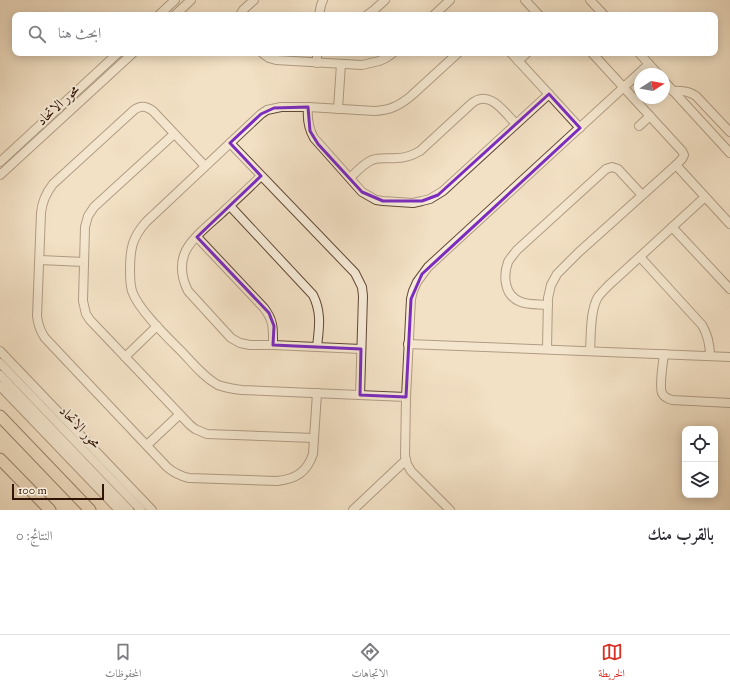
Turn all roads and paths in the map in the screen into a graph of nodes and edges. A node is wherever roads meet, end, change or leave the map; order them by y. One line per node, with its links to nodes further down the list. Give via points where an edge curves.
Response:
1 (175, 0): 9 (street)
2 (191, 0): 10 (street)
3 (254, 0): 11 (street)
4 (323, 0): 12 (street)
5 (385, 0): 13 (street)
6 (450, 0): 14 (street)
7 (525, 0): 15 (street)
8 (590, 0): 16 (street)
9 (162, 12)
10 (178, 12)
11 (242, 12)
12 (320, 12)
13 (371, 12)
14 (437, 12)
15 (536, 12)
16 (601, 12)
17 (115, 56): 46 (street, محور الاتحاد)
18 (130, 56): 49 (street, محور الاتحاد)
19 (266, 56): 28 (street, via 276,60)
20 (317, 56): 28 (street)
21 (389, 56): 29 (street, via 371,64)
22 (455, 56): 37 (street, via 411,96 394,107 374,111)
23 (514, 56): 27 (street)
24 (524, 56): 27 (street)
25 (595, 56): 32 (street)
26 (642, 56): 30 (street)
27 (518, 61): 35 (street)
28 (317, 63): 29 (street)
29 (341, 64): 37 (street)
30 (649, 64): 31 (street); 32 (street)
31 (653, 68)
32 (624, 88): 38 (street); 41 (street)
33 (670, 88): 34 (street)
34 (673, 91): 42 (street, via 686,91 696,96); 45 (street)
35 (549, 94): 39 (street); 41 (street)
36 (308, 108): 37 (street); 44 (street, via 281,107 267,110 255,118); 51 (street, via 308,123 314,138)
37 (338, 109)
38 (650, 116): 40 (street); 47 (street, via 683,153 683,157)
39 (516, 124): 51 (street, via 442,191 422,202 376,200 362,192); 51 (street, via 494,102 485,98 478,99 414,155 378,158 364,164)
40 (639, 126)
41 (580, 128): 64 (street, via 428,266 413,290)
42 (730, 132)
43 (174, 134): 48 (street); 59 (street, via 150,108 141,106 53,184 42,205); 60 (street, via 91,211 86,222)
44 (230, 143): 48 (street); 50 (street)
45 (730, 153)
46 (0, 162)
47 (676, 165): 52 (street); 53 (street)
48 (205, 166): 63 (street, via 146,222 134,238 131,248 132,291)
49 (0, 175)
50 (261, 176): 54 (street); 67 (street, via 358,278 363,296)
51 (350, 178)
52 (642, 195): 62 (street, via 557,274 551,285); 62 (street, via 618,169 606,169 517,250 509,261 505,274 509,294 526,303)
53 (705, 197): 55 (street); 56 (street)
54 (230, 206): 57 (street); 66 (street, via 313,295 320,318)
55 (730, 224)
56 (672, 227): 58 (street); 61 (street)
57 (197, 237): 65 (street, via 269,313 274,326); 65 (street, via 190,243 182,262 182,277 188,291 235,341 244,344)
58 (640, 257): 69 (street, via 598,297 594,309); 72 (street, via 702,325 709,343)
59 (40, 260): 60 (street); 85 (street, via 37,322 41,333)
60 (84, 262): 73 (street, via 83,301 86,314 92,324)
61 (730, 290)
62 (548, 305): 68 (street)
63 (157, 326): 73 (street); 78 (street, via 211,380 225,388)
64 (408, 344): 68 (street); 80 (street)
65 (273, 345): 66 (street)
66 (317, 347): 67 (street)
67 (361, 349): 79 (street)
68 (547, 349): 69 (street)
69 (590, 351): 71 (street)
70 (0, 352): 93 (street)
71 (664, 354): 72 (street); 81 (street, via 661,386 662,394 668,400)
72 (710, 356): 74 (street)
73 (125, 357): 82 (street)
74 (730, 357)
75 (0, 363): 92 (street, محور الاتحاد)
76 (0, 375): 91 (street, محور الاتحاد)
77 (0, 386): 90 (street)
78 (316, 393): 79 (street); 84 (street)
79 (360, 395): 80 (street)
80 (406, 397): 87 (street)
81 (730, 403)
82 (179, 415): 84 (street, via 195,429 207,434); 85 (street)
83 (0, 416): 89 (main road)
84 (314, 438): 85 (street, via 313,454 306,468 293,478 277,481 183,477 172,471)
85 (147, 445)
86 (0, 459): 88 (main road)
87 (406, 460): 94 (street); 95 (street, via 411,471)
88 (50, 510)
89 (90, 510)
90 (119, 510)
91 (129, 510)
92 (141, 510)
93 (152, 510)
94 (353, 510)
95 (450, 510)

